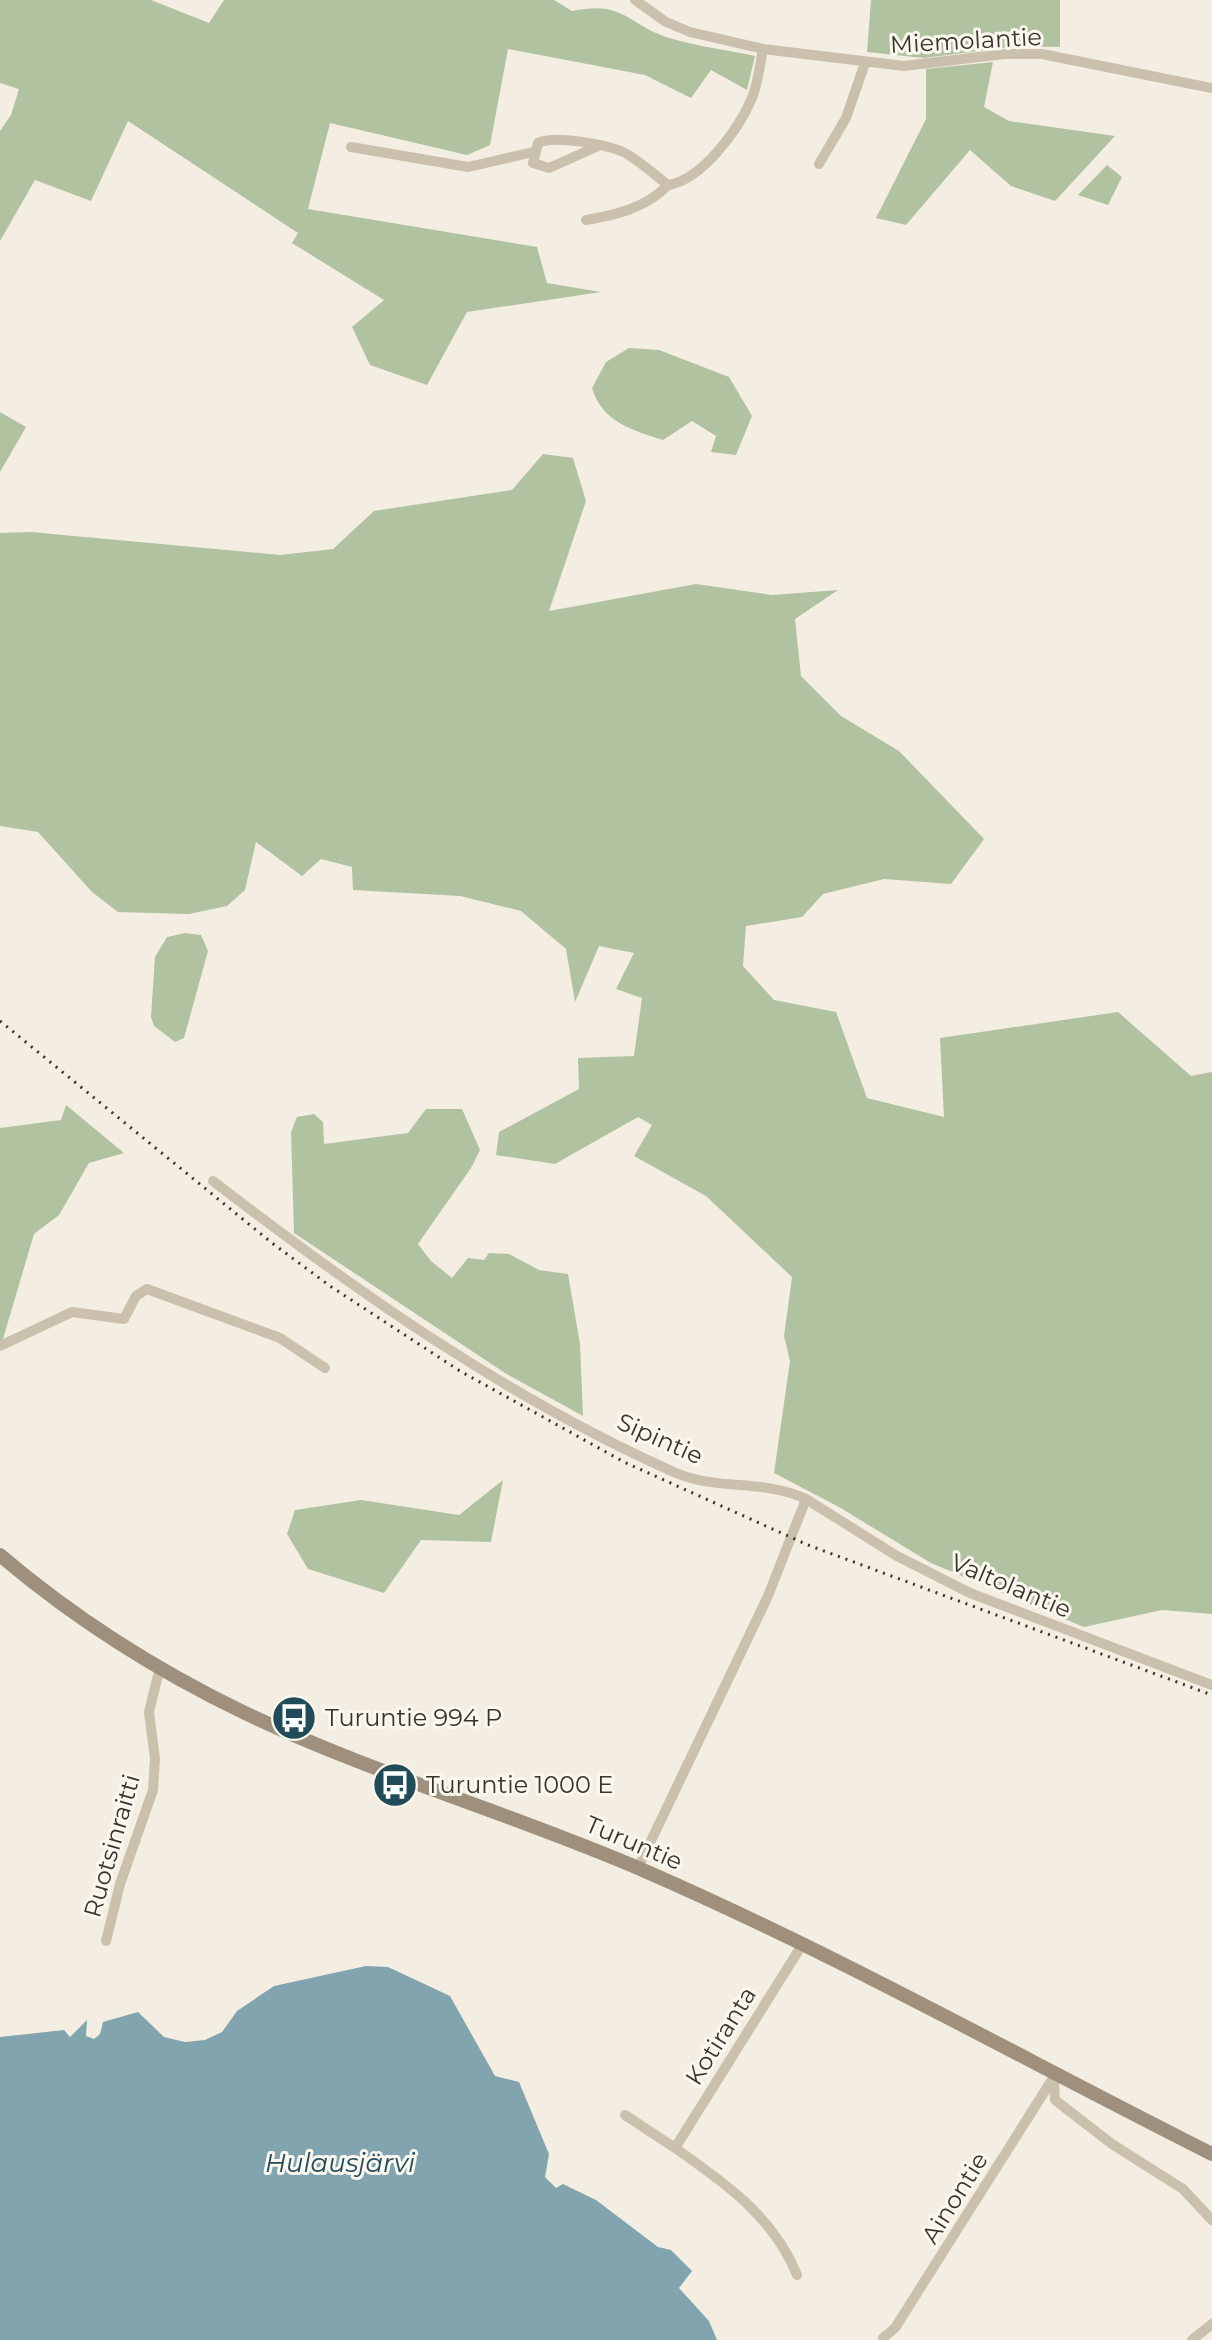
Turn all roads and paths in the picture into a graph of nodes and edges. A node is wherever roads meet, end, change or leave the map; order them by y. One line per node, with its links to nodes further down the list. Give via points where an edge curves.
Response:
1 (635, 0): 2 (street, Miemolantie, via 690,32)
2 (763, 49): 3 (street, Miemolantie); 9 (street, via 752,98 739,121 692,177)
3 (865, 63): 4 (street, Miemolantie, via 904,66 1042,54); 8 (street, via 846,118)
4 (1212, 88)
5 (351, 147): 7 (street, via 468,167)
6 (596, 147): 7 (street, via 548,138); 7 (street, via 549,168 533,163); 9 (street, via 623,152)
7 (533, 152)
8 (819, 164)
9 (668, 185): 10 (street, via 634,208)
10 (586, 220)
11 (213, 1181): 14 (street, Sipintie, via 339,1277 501,1380 636,1454 680,1475 784,1489)
12 (0, 1346): 13 (street, via 72,1312 124,1319 136,1296 147,1289 280,1338)
13 (325, 1368)
14 (806, 1499): 17 (street, Valtolantie, via 897,1556 970,1593); 18 (street, via 768,1596)
15 (0, 1555): 16 (main road, Turuntie, via 72,1612)
16 (160, 1667): 18 (main road, Turuntie, via 248,1715); 19 (street, Ruotsinraitti, via 149,1712 153,1790)
17 (1212, 1685)
18 (638, 1868): 20 (main road, Turuntie)
19 (106, 1941)
20 (802, 1945): 21 (main road, Turuntie); 23 (street, Kotiranta)
21 (1055, 2075): 24 (main road, Turuntie); 25 (street, via 1055,2100 1183,2189); 28 (street, Ainontie, via 895,2328)
22 (625, 2115): 23 (street)
23 (675, 2148): 26 (street, via 738,2192 789,2254)
24 (1212, 2154)
25 (1212, 2220)
26 (797, 2275)
27 (1212, 2324): 29 (street)
28 (883, 2338)
29 (1192, 2340)

